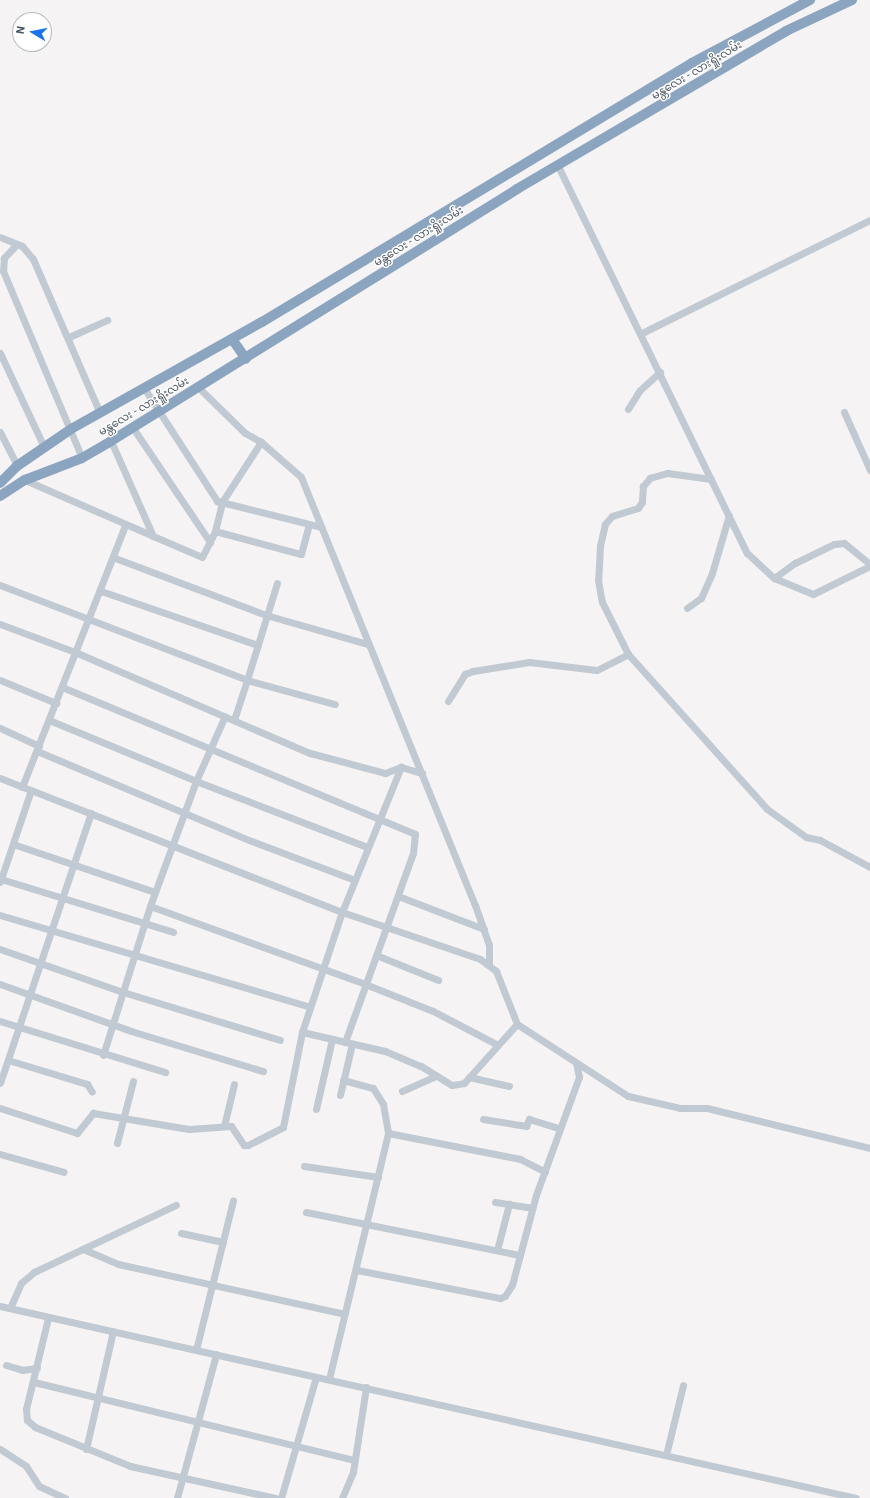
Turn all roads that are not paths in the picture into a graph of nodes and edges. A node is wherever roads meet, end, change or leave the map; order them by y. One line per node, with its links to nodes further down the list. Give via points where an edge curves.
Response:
1 (810, 0): 10 (highway, မန္တလေး - လားရှိုးလမ်း, via 686,66)
2 (852, 0): 3 (highway, မန္တလေး - လားရှိုးလမ်း, via 786,31)
3 (558, 166): 8 (street); 12 (highway, မန္တလေး - လားရှိုးလမ်း)
4 (870, 220): 8 (street)
5 (0, 237): 6 (street)
6 (16, 245): 9 (street, via 26,250 33,259); 21 (street, via 4,258 3,271)
7 (107, 320): 9 (street)
8 (642, 333): 13 (street)
9 (69, 337): 19 (street)
10 (232, 339): 12 (highway); 14 (highway, မန္တလေး - လားရှိုးလမ်း)
11 (0, 353): 25 (street)
12 (246, 359): 15 (highway, မန္တလေး - လားရှိုးလမ်း)
13 (660, 372): 16 (street, via 640,390); 30 (street)
14 (144, 388): 17 (street); 19 (highway, မန္တလေး - လားရှိုးလမ်း)
15 (199, 388): 17 (highway, မန္တလေး - လားရှိုးလမ်း); 24 (street, via 245,433)
16 (628, 409)
17 (160, 412): 20 (highway, မန္တလေး - လားရှိုးလမ်း); 34 (street, via 217,501)
18 (844, 412): 28 (street)
19 (100, 413): 21 (highway, မန္တလေး - လားရှိုးလမ်း)
20 (133, 428): 23 (highway, မန္တလေး - လားရှိုးလမ်း); 41 (street)
21 (71, 429): 25 (highway, မန္တလေး - လားရှိုးလမ်း); 26 (street)
22 (0, 432): 27 (street)
23 (111, 441): 26 (highway, မန္တလေး - လားရှိုးလမ်း); 40 (street)
24 (261, 442): 34 (street); 38 (street, via 302,477)
25 (44, 447): 27 (highway, မန္တလေး - လားရှိုးလမ်း)
26 (82, 458): 31 (highway, မန္တလေး - လားရှိုးလမ်း)
27 (17, 466): 29 (highway, မန္တလေး - လားရှိုးလမ်း)
28 (870, 470)
29 (4, 473): 32 (highway, မန္တလေး - လားရှိုးလမ်း)
30 (711, 479): 35 (street); 55 (street, via 668,473 650,478 643,486 642,502 638,508 612,516 605,524 600,546 599,593)
31 (25, 480): 33 (highway, မန္တလေး - လားရှိုးလမ်း); 37 (street)
32 (0, 483)
33 (0, 496)
34 (222, 502): 36 (street); 39 (street)
35 (729, 515): 44 (street, via 747,553); 48 (street, via 712,573 701,598)
36 (309, 524): 38 (street); 39 (street, via 301,554)
37 (125, 525): 40 (street); 42 (street)
38 (321, 527): 52 (street)
39 (215, 531): 41 (street)
40 (153, 536): 41 (street, via 202,557)
41 (210, 542)
42 (115, 558): 47 (street); 49 (street)
43 (870, 565): 44 (street, via 813,594); 44 (street, via 844,543 834,544 795,563)
44 (774, 578)
45 (277, 583): 49 (street)
46 (0, 585): 50 (street)
47 (101, 591): 50 (street); 53 (street)
48 (687, 608)
49 (266, 615): 52 (street); 53 (street)
50 (89, 621): 54 (street); 57 (street)
51 (0, 624): 54 (street)
52 (368, 644): 69 (street)
53 (258, 645): 57 (street)
54 (76, 652): 58 (street); 62 (street)
55 (628, 654): 59 (street, via 597,670 529,662 473,671 465,674); 81 (street, via 767,809 806,837 820,840)
56 (0, 680): 60 (street)
57 (247, 680): 61 (street); 64 (street)
58 (62, 687): 60 (street); 67 (street)
59 (448, 701)
60 (56, 703): 63 (street)
61 (336, 704)
62 (225, 716): 64 (street); 67 (street)
63 (49, 720): 66 (street); 71 (street)
64 (234, 720): 68 (street, via 277,740 350,766 385,773)
65 (0, 728): 66 (street)
66 (38, 748): 72 (street); 74 (street)
67 (211, 749): 71 (street); 76 (street)
68 (402, 767): 69 (street); 76 (street)
69 (422, 773): 92 (street)
70 (0, 778): 72 (street)
71 (196, 782): 74 (street); 79 (street)
72 (22, 787): 73 (street)
73 (31, 790): 75 (street); 77 (street)
74 (184, 812): 78 (street); 83 (street)
75 (91, 813): 78 (street); 80 (street)
76 (379, 818): 79 (street); 85 (street, via 415,834 417,840)
77 (13, 844): 80 (street); 82 (street)
78 (172, 844): 84 (street); 88 (street)
79 (367, 847): 83 (street)
80 (73, 866): 84 (street); 86 (street)
81 (870, 867)
82 (0, 880): 86 (street)
83 (355, 880): 88 (street)
84 (155, 892): 87 (street)
85 (398, 896): 91 (street); 92 (street)
86 (63, 897): 90 (street); 93 (street)
87 (150, 906): 90 (street); 100 (street)
88 (342, 912): 91 (street); 100 (street)
89 (0, 915): 93 (street)
90 (144, 922): 94 (street); 97 (street)
91 (387, 928): 96 (street); 99 (street)
92 (484, 930): 99 (street, via 489,945)
93 (53, 931): 97 (street); 98 (street)
94 (173, 932)
95 (0, 949): 98 (street)
96 (376, 955): 101 (street); 103 (street)
97 (133, 956): 104 (street); 106 (street)
98 (41, 963): 104 (street); 105 (street)
99 (488, 964): 109 (street, via 503,984)
100 (321, 968): 103 (street); 106 (street)
101 (438, 980)
102 (0, 984): 105 (street)
103 (365, 984): 114 (street); 115 (street, via 439,1014)
104 (123, 992): 108 (street); 113 (street)
105 (30, 995): 108 (street); 110 (street)
106 (310, 1007): 111 (street)
107 (0, 1021): 110 (street)
108 (113, 1024): 116 (street); 119 (street)
109 (517, 1024): 115 (street); 118 (street)
110 (18, 1027): 116 (street); 117 (street)
111 (302, 1032): 112 (street); 137 (street, via 283,1127 278,1133 244,1145 236,1130)
112 (332, 1039): 114 (street); 134 (street)
113 (280, 1040)
114 (348, 1043): 122 (street, via 405,1058); 125 (street)
115 (498, 1045): 123 (street)
116 (103, 1055): 120 (street)
117 (8, 1060): 127 (street); 131 (street, via 87,1084)
118 (576, 1063): 121 (street); 124 (street)
119 (263, 1071)
120 (165, 1072)
121 (587, 1073): 124 (street); 141 (street, via 637,1099 680,1108 707,1108)
122 (435, 1076): 123 (street, via 452,1085 464,1083); 130 (street)
123 (469, 1077): 129 (street)
124 (579, 1077): 138 (street)
125 (343, 1080): 132 (street); 139 (street, via 373,1088 383,1104)
126 (133, 1081): 136 (street)
127 (0, 1083)
128 (234, 1084): 137 (street)
129 (510, 1086)
130 (402, 1091)
131 (92, 1092)
132 (340, 1095)
133 (0, 1108): 136 (street, via 77,1133 93,1113)
134 (316, 1109)
135 (483, 1118): 138 (street, via 526,1126 530,1119)
136 (126, 1119): 137 (street, via 189,1129); 140 (street)
137 (224, 1126)
138 (559, 1128): 145 (street)
139 (388, 1133): 145 (street, via 520,1160); 146 (street)
140 (117, 1143)
141 (870, 1148)
142 (0, 1154): 144 (street)
143 (304, 1166): 146 (street)
144 (64, 1172)
145 (545, 1172): 151 (street)
146 (378, 1177): 153 (street)
147 (233, 1201): 155 (street)
148 (494, 1202): 149 (street)
149 (509, 1204): 151 (street); 157 (street)
150 (176, 1205): 156 (street)
151 (532, 1208): 158 (street)
152 (306, 1212): 153 (street)
153 (368, 1223): 157 (street); 159 (street)
154 (181, 1232): 155 (street)
155 (223, 1242): 160 (street)
156 (83, 1248): 160 (street, via 118,1264); 162 (street, via 34,1272 21,1283)
157 (497, 1250): 158 (street)
158 (520, 1255): 159 (street, via 512,1285 500,1298)
159 (357, 1270): 163 (street)
160 (212, 1284): 163 (street); 166 (street)
161 (0, 1306): 162 (street)
162 (10, 1308): 164 (street)
163 (345, 1314): 171 (street)
164 (48, 1318): 165 (street); 169 (street)
165 (112, 1331): 166 (street); 175 (street)
166 (196, 1350): 167 (street)
167 (216, 1354): 170 (street); 176 (street)
168 (6, 1366): 169 (street, via 22,1370)
169 (37, 1368): 172 (street)
170 (316, 1377): 171 (street); 177 (street)
171 (329, 1379): 174 (street)
172 (34, 1382): 175 (street); 179 (street, via 26,1409 27,1420 35,1427)
173 (684, 1385): 180 (street)
174 (366, 1387): 180 (street); 181 (street)
175 (96, 1399): 176 (street); 179 (street)
176 (197, 1423): 177 (street); 182 (street)
177 (296, 1448): 181 (street); 187 (street)
178 (0, 1449): 184 (street, via 26,1466 39,1486)
179 (86, 1449): 182 (street, via 130,1466)
180 (666, 1455): 183 (street)
181 (355, 1460): 188 (street, via 350,1485)
182 (183, 1478): 185 (street); 186 (street)
183 (825, 1495): 189 (street)
184 (65, 1498)
185 (177, 1498)
186 (276, 1498)
187 (281, 1498)
188 (342, 1498)
189 (856, 1498)

